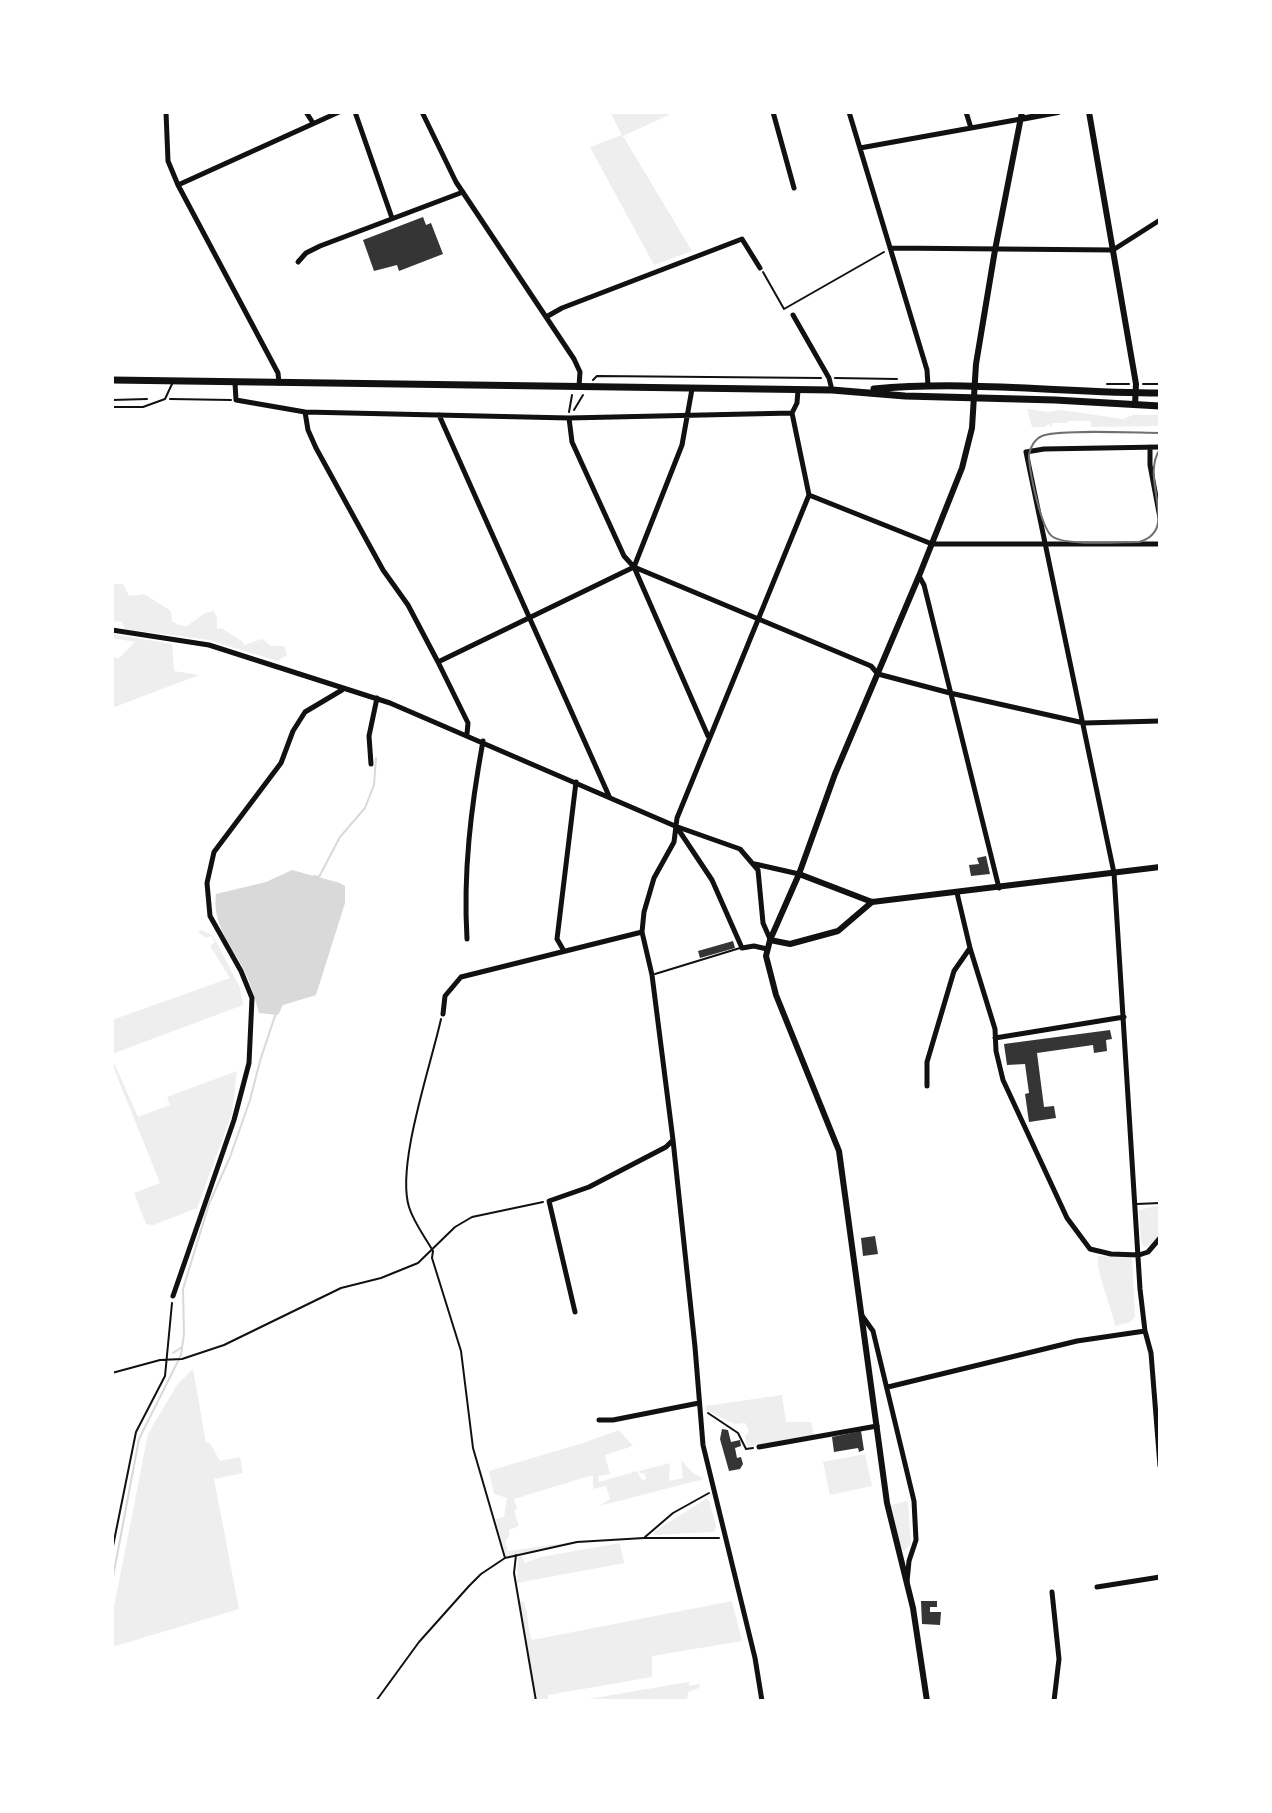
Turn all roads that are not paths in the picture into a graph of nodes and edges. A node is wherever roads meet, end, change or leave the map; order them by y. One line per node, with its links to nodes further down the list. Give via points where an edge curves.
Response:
1 (166, 112): 15 (street, via 168,161)
2 (306, 112): 12 (street)
3 (339, 112): 12 (street)
4 (355, 112): 18 (street)
5 (422, 112): 17 (street)
6 (773, 112): 16 (street)
7 (849, 112): 14 (street)
8 (966, 112): 13 (street)
9 (1058, 112): 11 (main road)
10 (1089, 112): 22 (main road)
11 (1021, 116): 13 (street); 21 (main road)
12 (313, 123): 15 (street)
13 (971, 128): 14 (street)
14 (860, 148): 20 (street)
15 (178, 185): 30 (street)
16 (794, 188)
17 (463, 192): 18 (street); 26 (street)
18 (392, 218): 23 (street, via 320,246)
19 (1160, 220): 22 (street)
20 (890, 248): 21 (street); 32 (street)
21 (995, 250): 22 (street); 33 (main road)
22 (1113, 250): 38 (main road)
23 (298, 262)
24 (760, 268): 26 (street, via 742,239)
25 (793, 315): 36 (street)
26 (546, 317): 31 (street, via 580,372)
27 (112, 380): 28 (main road)
28 (174, 381): 29 (main road); 43 (lane, via 165,399 143,407)
29 (235, 383): 30 (main road); 44 (street, via 236,400)
30 (279, 383): 31 (main road)
31 (583, 387): 34 (main road)
32 (928, 387): 33 (main road); 37 (main road)
33 (974, 387): 38 (main road); 40 (main road)
34 (692, 389): 35 (main road); 47 (street)
35 (798, 390): 36 (main road); 45 (street)
36 (832, 390): 37 (main road)
37 (860, 391): 40 (main road)
38 (1135, 393): 39 (main road); 41 (main road)
39 (1160, 393)
40 (974, 398): 41 (main road); 54 (main road, via 965,457)
41 (1135, 405): 42 (main road)
42 (1160, 406)
43 (112, 407)
44 (305, 412): 46 (street); 61 (street, via 316,448)
45 (792, 413): 47 (street); 51 (street)
46 (439, 415): 48 (street); 58 (street)
47 (689, 415): 48 (street); 56 (street)
48 (569, 418): 56 (street, via 572,442 624,556)
49 (1150, 447): 50 (street); 52 (street); 53 (street, via 1026,452)
50 (1160, 447)
51 (809, 495): 54 (street); 59 (street)
52 (1160, 518)
53 (1046, 542): 54 (street); 55 (street); 67 (street)
54 (932, 544): 57 (main road)
55 (1160, 544)
56 (634, 567): 58 (street); 59 (street); 69 (street)
57 (919, 576): 62 (main road); 64 (street)
58 (531, 617): 61 (street); 73 (street)
59 (757, 619): 62 (street, via 871,666); 69 (street)
60 (112, 630): 63 (street, via 209,645)
61 (438, 662): 68 (street, via 468,723)
62 (878, 674): 64 (street); 78 (main road)
63 (343, 689): 65 (street); 99 (street, via 305,712 281,763 214,852 209,867 210,916 252,998 250,1048 234,1120)
64 (950, 693): 67 (street); 79 (street)
65 (377, 698): 68 (street); 71 (street, via 369,736)
66 (1160, 721): 67 (street)
67 (1084, 723): 77 (street)
68 (467, 734): 70 (street)
69 (709, 737): 74 (street)
70 (483, 741): 72 (street); 83 (street, via 466,854)
71 (371, 764)
72 (576, 782): 73 (street); 88 (street, via 557,939)
73 (609, 796): 74 (street)
74 (675, 826): 75 (street, via 740,849); 82 (street, via 674,842 654,878); 85 (street, via 712,880)
75 (755, 864): 78 (street); 84 (street)
76 (1160, 867): 77 (main road)
77 (1114, 873): 79 (main road); 91 (street)
78 (799, 874): 81 (main road); 84 (main road)
79 (999, 888): 80 (main road)
80 (957, 893): 81 (main road); 86 (street)
81 (872, 902): 84 (main road, via 838,931 790,944)
82 (642, 932): 88 (street); 89 (street)
83 (467, 939)
84 (770, 940): 87 (main road)
85 (742, 948): 87 (street); 89 (lane)
86 (970, 948): 92 (street); 93 (street, via 954,971 927,1062)
87 (767, 949): 101 (main road, via 776,995 839,1151)
88 (564, 951): 90 (street, via 461,977 445,996)
89 (652, 975): 94 (street)
90 (443, 1014)
91 (1124, 1017): 92 (street); 96 (street)
92 (995, 1038): 98 (street, via 1003,1080 1085,1246)
93 (927, 1086)
94 (673, 1140): 100 (street, via 589,1187 549,1201); 104 (street)
95 (1160, 1203): 96 (lane)
96 (1135, 1204): 98 (street)
97 (1160, 1238): 98 (street)
98 (1139, 1255): 102 (street)
99 (173, 1296)
100 (575, 1312)
101 (860, 1313): 103 (street, via 873,1331); 106 (main road)
102 (1145, 1331): 103 (street, via 1077,1341); 108 (street)
103 (888, 1387): 110 (street, via 914,1501 916,1540)
104 (699, 1406): 105 (street); 113 (street, via 703,1445)
105 (599, 1420)
106 (877, 1426): 107 (street); 110 (main road, via 889,1518)
107 (759, 1447)
108 (1160, 1466)
109 (1160, 1577): 111 (street)
110 (907, 1587): 114 (main road)
111 (1097, 1587)
112 (1052, 1592): 115 (street, via 1059,1659)
113 (762, 1701)
114 (927, 1701)
115 (1054, 1701)

